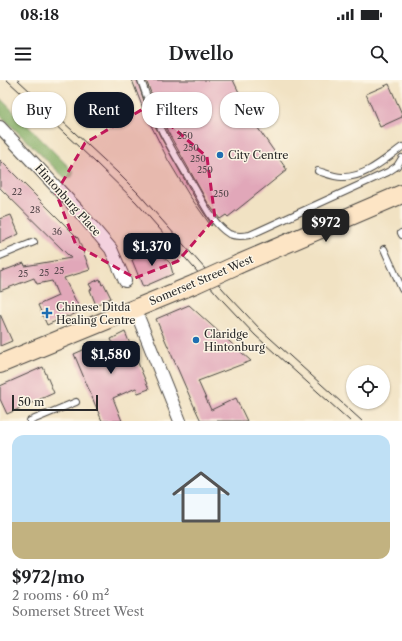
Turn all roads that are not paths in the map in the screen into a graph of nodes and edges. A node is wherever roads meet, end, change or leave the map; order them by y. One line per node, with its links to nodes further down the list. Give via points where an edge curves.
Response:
1 (141, 80): 4 (lane, via 149,105 165,139 216,222 231,234 250,234 388,172 397,166)
2 (0, 127): 10 (street, Hintonburg Place, via 111,249)
3 (402, 147): 5 (lane, via 373,168 358,174 343,177)
4 (402, 158)
5 (318, 171)
6 (402, 194): 12 (main road, Somerset Street West, bridge)
7 (34, 242): 9 (lane)
8 (384, 249): 11 (lane)
9 (0, 256)
10 (125, 281)
11 (402, 289)
12 (135, 309): 13 (main road, Somerset Street West); 16 (street)
13 (0, 364)
14 (76, 402): 15 (lane)
15 (30, 421)
16 (180, 421)

